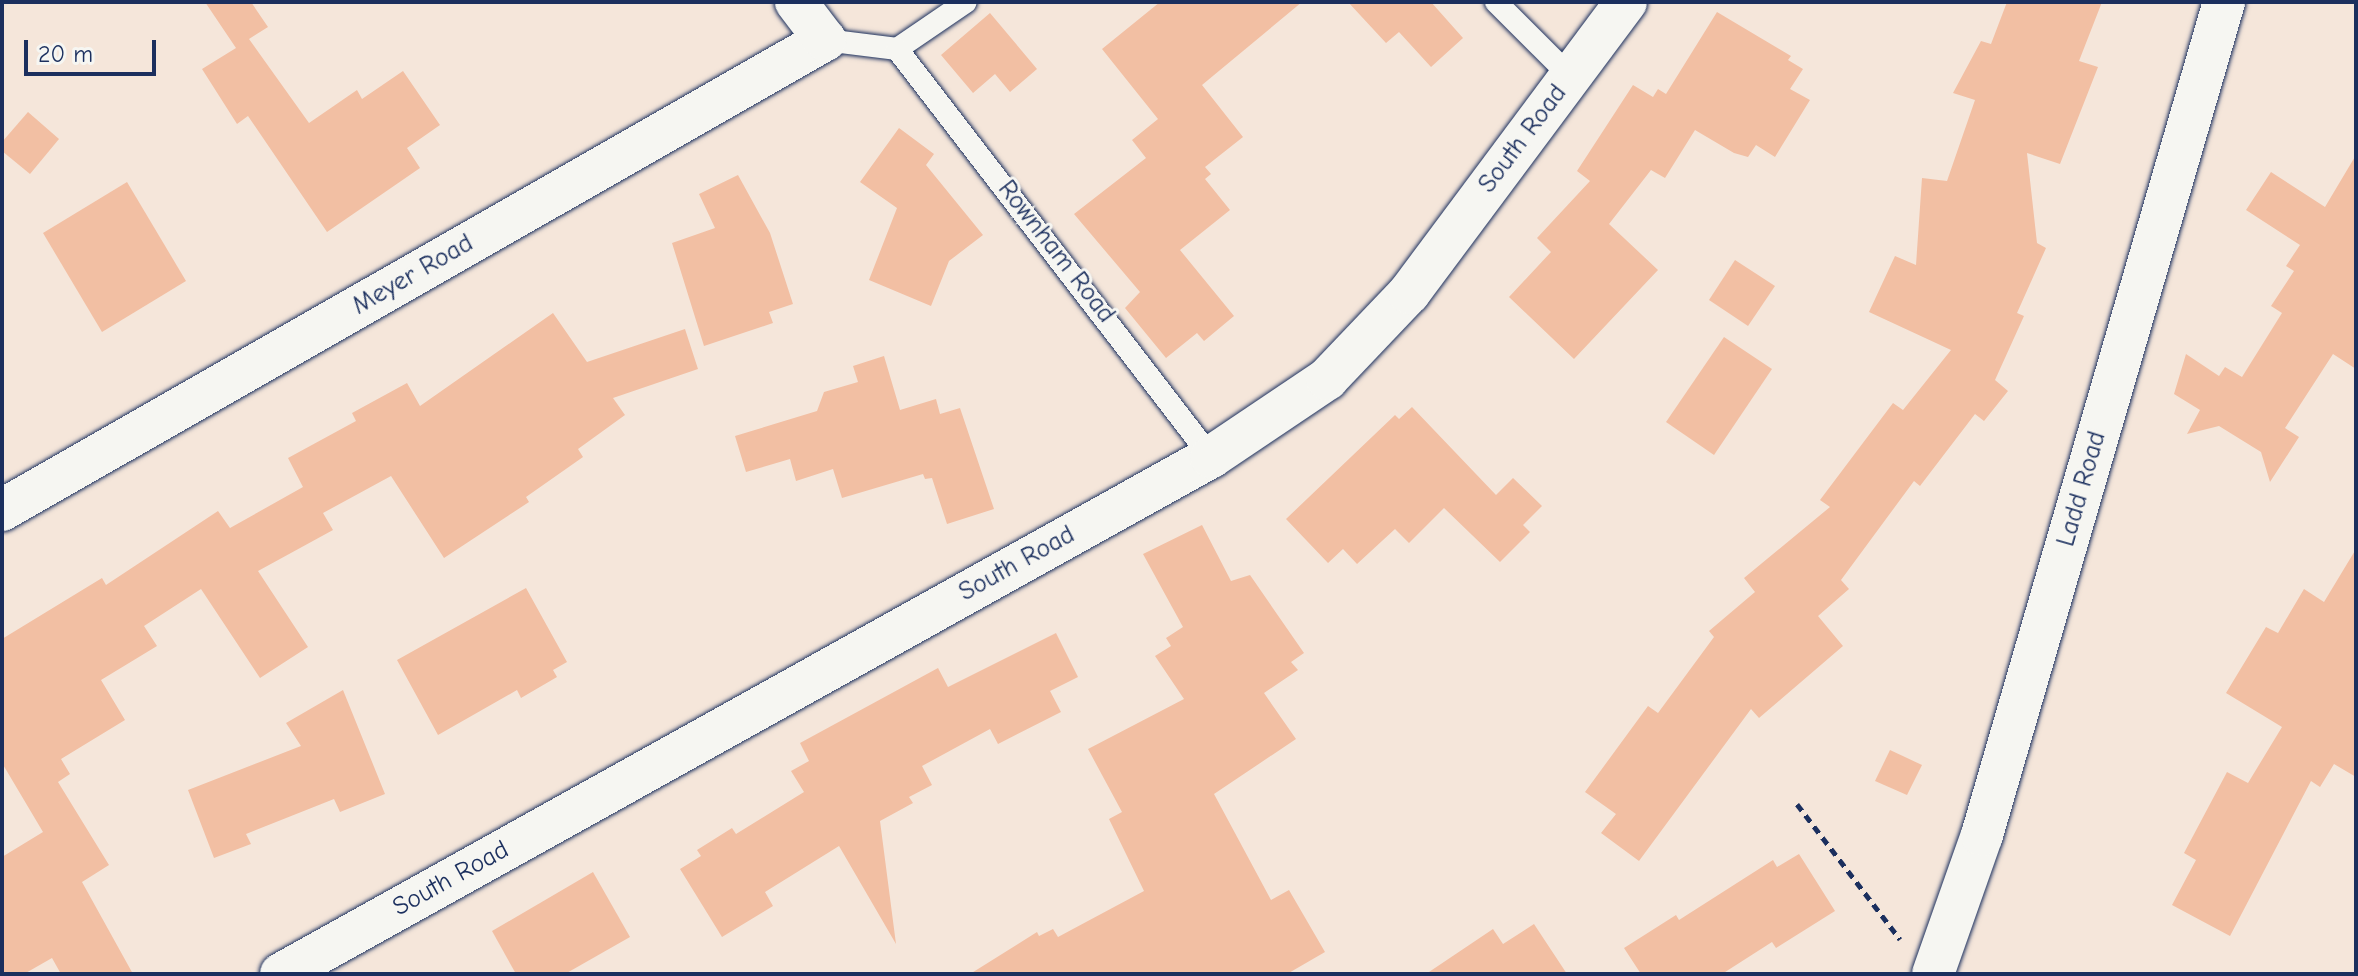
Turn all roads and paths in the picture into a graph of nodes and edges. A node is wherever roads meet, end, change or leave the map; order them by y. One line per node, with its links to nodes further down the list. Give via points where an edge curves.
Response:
1 (796, 2): 6 (street)
2 (966, 2): 7 (lane)
3 (1496, 2): 8 (lane)
4 (1626, 2): 8 (street, South Road)
5 (2224, 2): 12 (street, Ladd Road, via 1988,815)
6 (825, 40): 7 (lane); 10 (street, Meyer Road)
7 (897, 49): 9 (lane, Rownham Road)
8 (1570, 76): 9 (street, South Road, via 1366,342 1327,379)
9 (1211, 457): 13 (street, South Road)
10 (2, 510)
11 (1797, 804): 12 (path, via 1901,940)
12 (1936, 969)
13 (281, 974)

